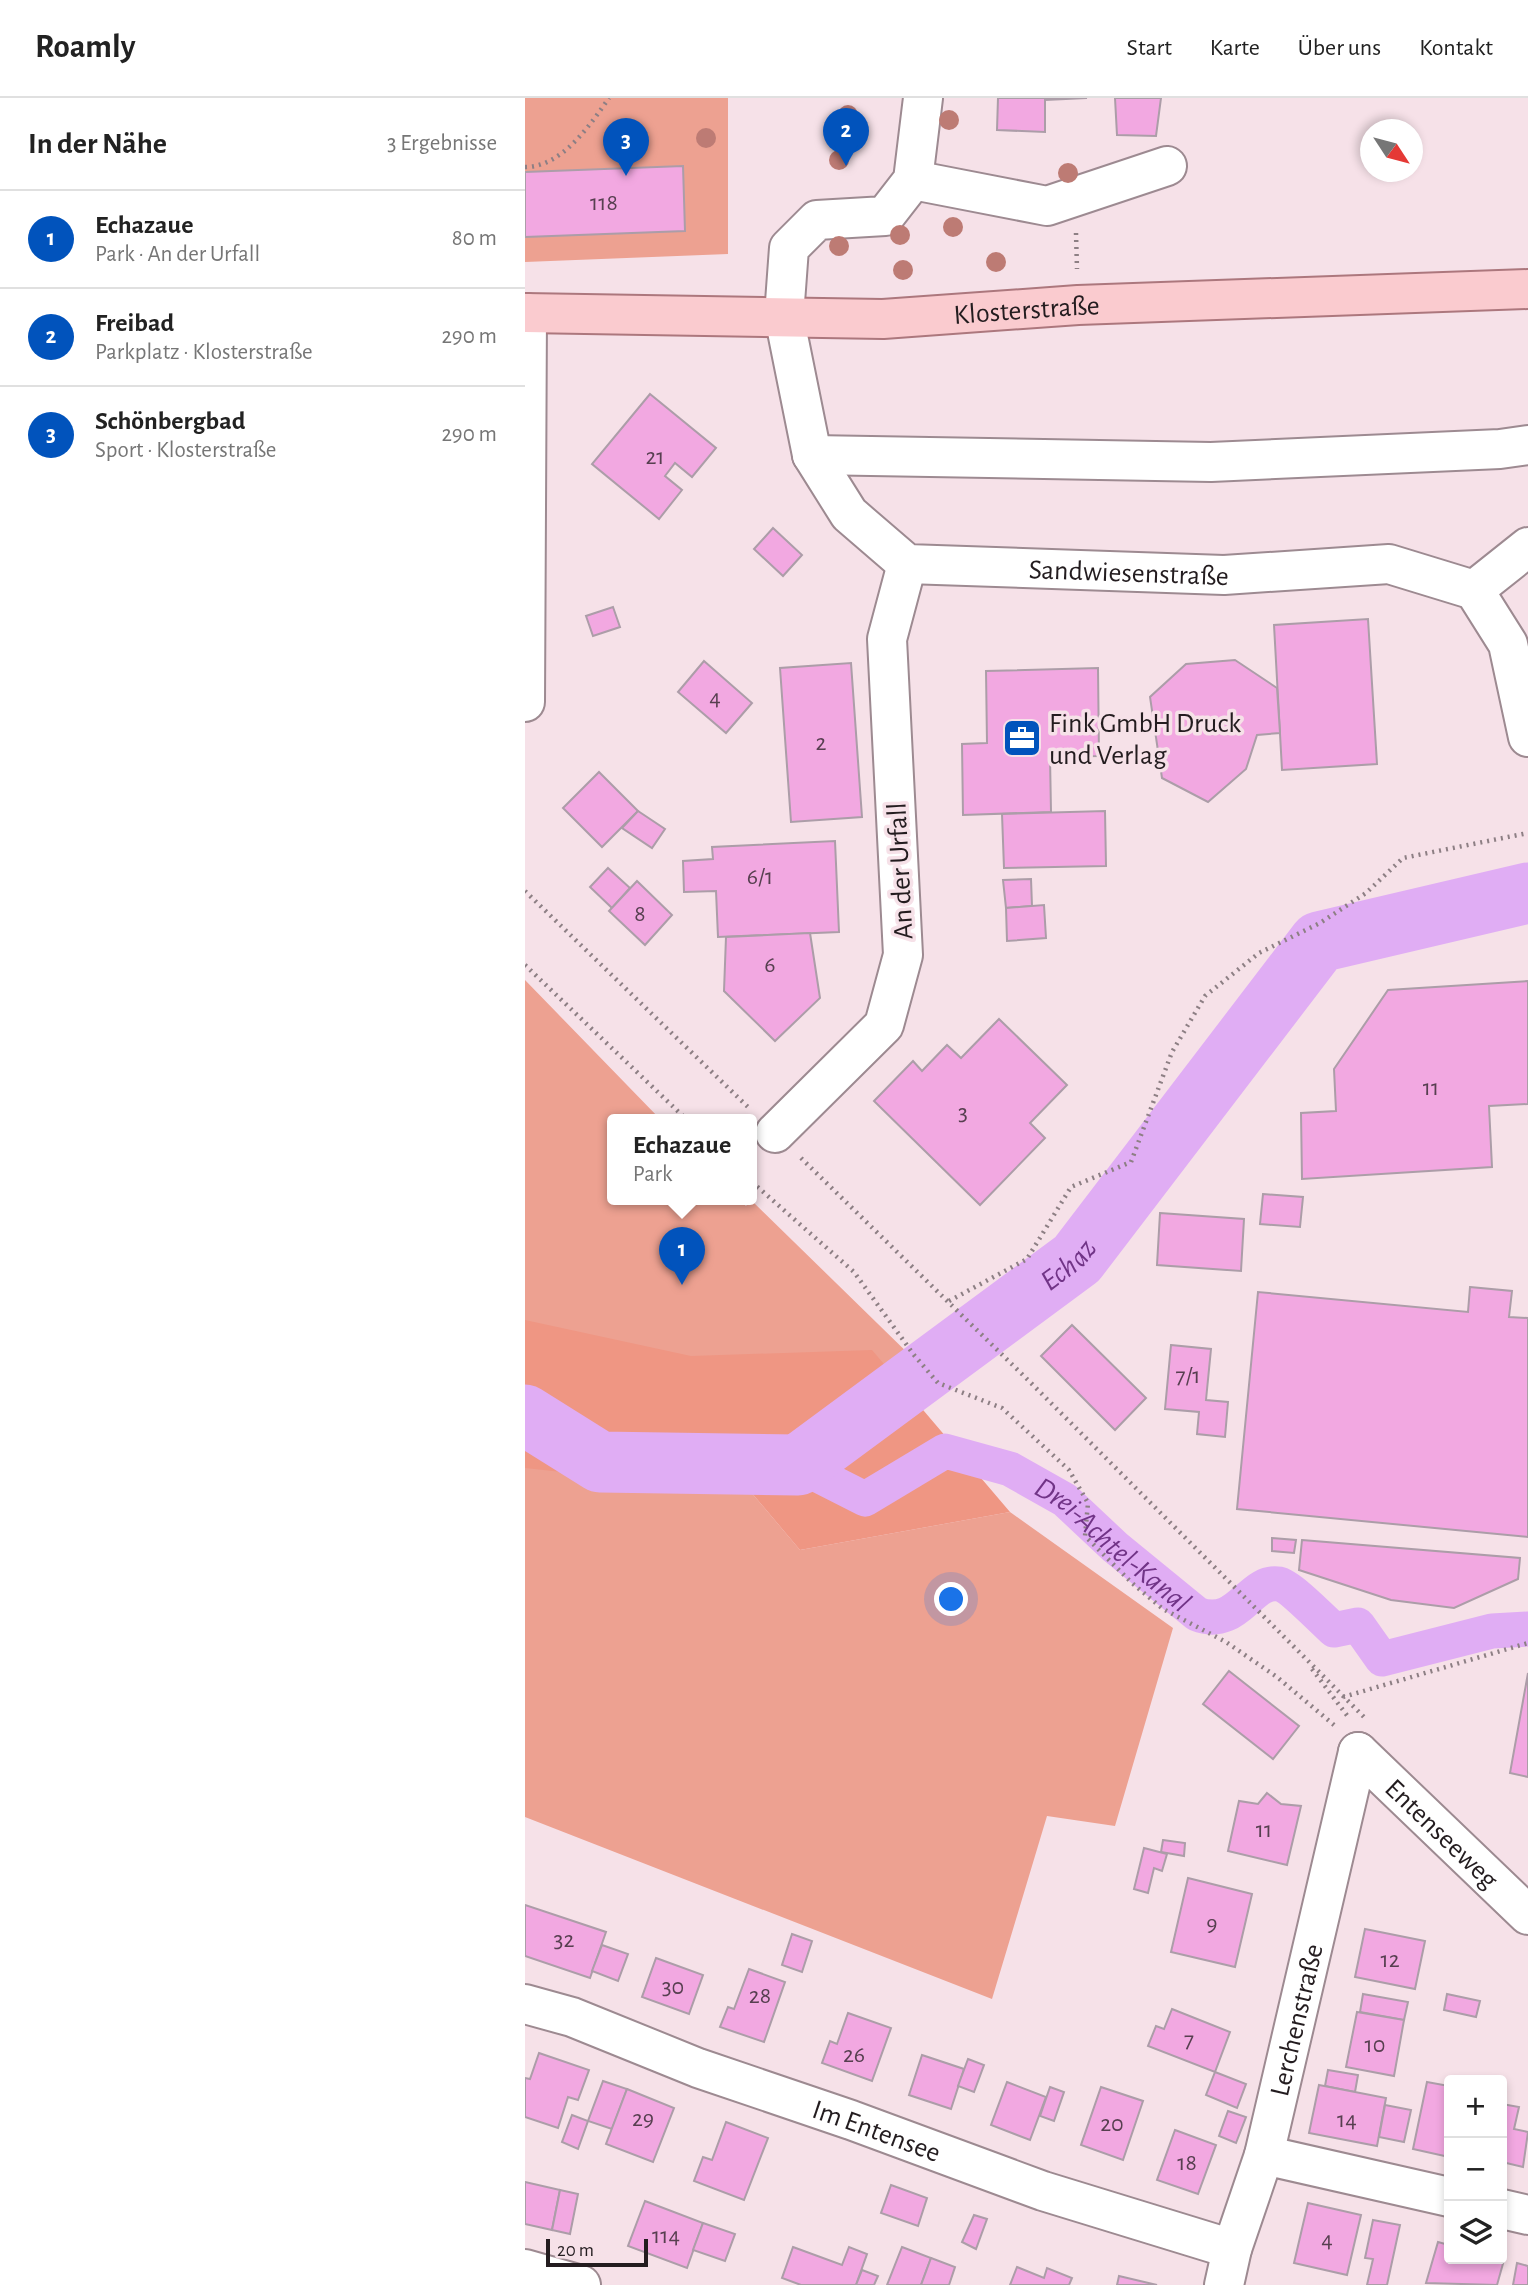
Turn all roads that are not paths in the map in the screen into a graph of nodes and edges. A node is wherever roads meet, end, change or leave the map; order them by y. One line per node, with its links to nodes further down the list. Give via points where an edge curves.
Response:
1 (923, 98): 3 (street)
2 (1167, 166): 3 (street, via 1047,206)
3 (913, 180): 6 (street, via 885,216 817,220 789,248)
4 (1528, 289): 6 (main road, Klosterstraße, via 1079,305 909,318)
5 (526, 313): 6 (main road, Klosterstraße); 12 (street)
6 (784, 316): 8 (street)
7 (1528, 445): 8 (street, via 1211,462)
8 (812, 455): 10 (street, via 849,514)
9 (1528, 547): 11 (street)
10 (907, 564): 11 (street, Sandwiesenstraße, via 1224,575 1389,564); 14 (street, An der Urfall, via 887,639 903,955 884,1025)
11 (1474, 590): 13 (street, via 1508,644)
12 (525, 702)
13 (1528, 737)
14 (775, 1133)
15 (1365, 1738): 16 (street, Entenseeweg); 18 (street, Lerchenstraße)
16 (1528, 1915)
17 (525, 2004): 22 (street, Im Entensee, via 572,2017 698,2068 1043,2191)
18 (1264, 2155): 19 (street); 22 (street, Lerchenstraße)
19 (1444, 2196)
20 (1507, 2210): 21 (street)
21 (1528, 2215)
22 (1228, 2267)
23 (525, 2269): 24 (street)
24 (581, 2285)

